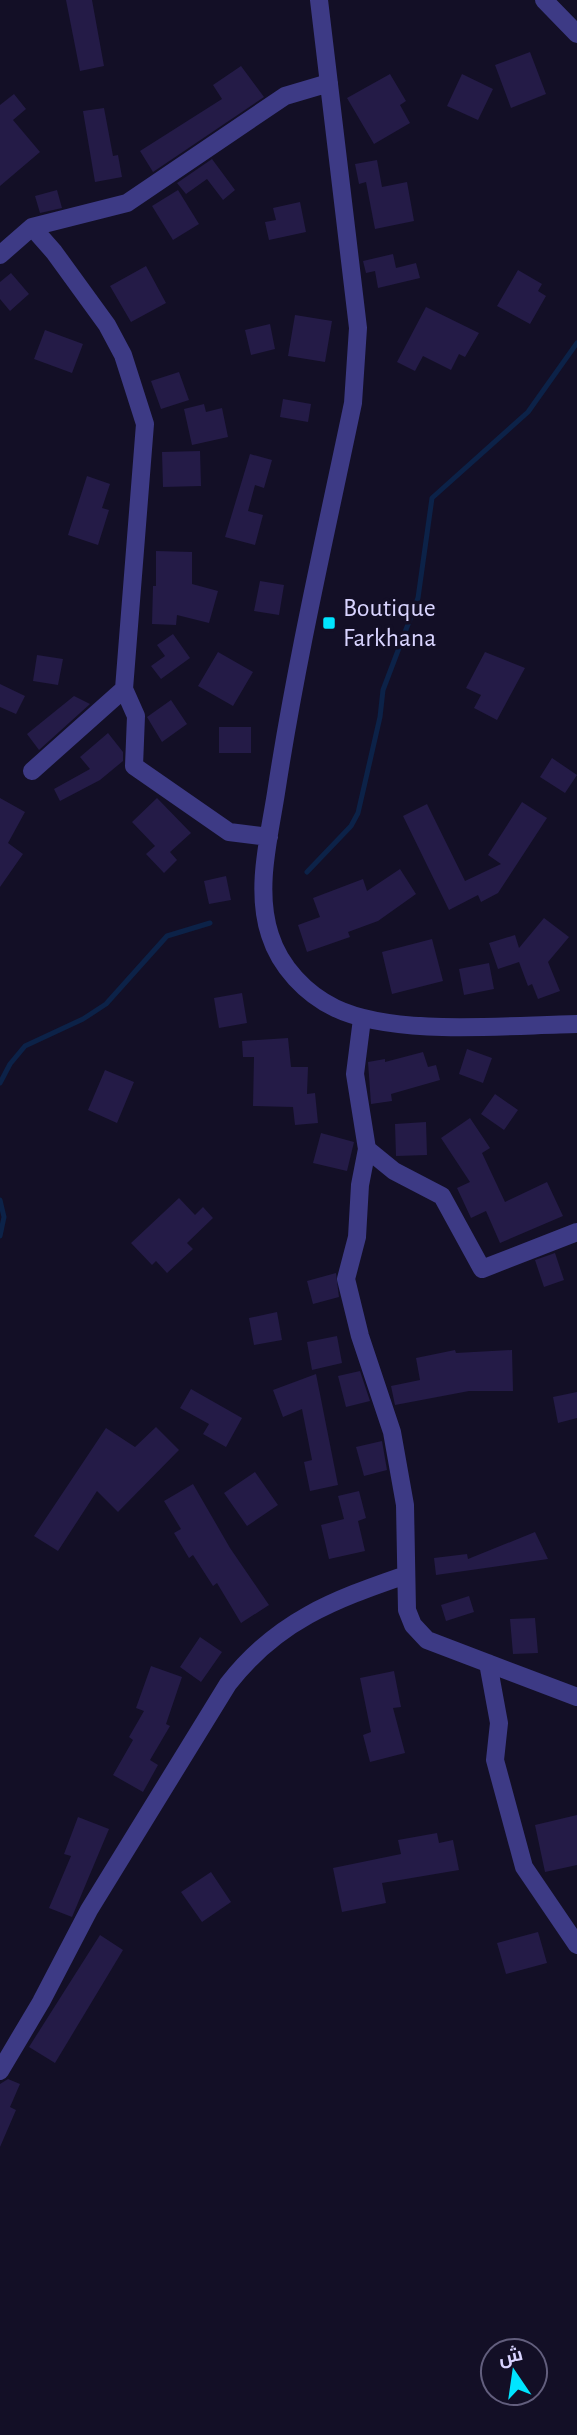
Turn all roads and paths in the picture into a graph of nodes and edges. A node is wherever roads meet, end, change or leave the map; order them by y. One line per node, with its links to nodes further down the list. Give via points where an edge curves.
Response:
1 (319, 0): 4 (street)
2 (544, 0): 3 (street)
3 (577, 34)
4 (330, 83): 5 (street, via 285,96 127,203); 9 (street, via 358,361)
5 (32, 228): 6 (street); 7 (street, via 107,325 123,355 145,424)
6 (0, 255)
7 (124, 689): 8 (street); 9 (street, via 136,716 134,766 229,832)
8 (32, 771)
9 (269, 836): 10 (street, via 264,902 270,935 284,964 306,988 333,1007)
10 (362, 1019): 11 (street, via 404,1026); 12 (street, via 355,1074)
11 (577, 1024)
12 (367, 1149): 13 (street, via 394,1171 442,1196 482,1269); 14 (street, via 357,1237 346,1279 392,1432 405,1505)
13 (577, 1232)
14 (406, 1575): 15 (street, via 407,1610 413,1625 427,1640); 18 (street, via 302,1616 247,1659 89,1910)
15 (488, 1663): 16 (street); 17 (street, via 499,1723 495,1760 524,1867)
16 (577, 1697)
17 (577, 1945)
18 (0, 2071)

